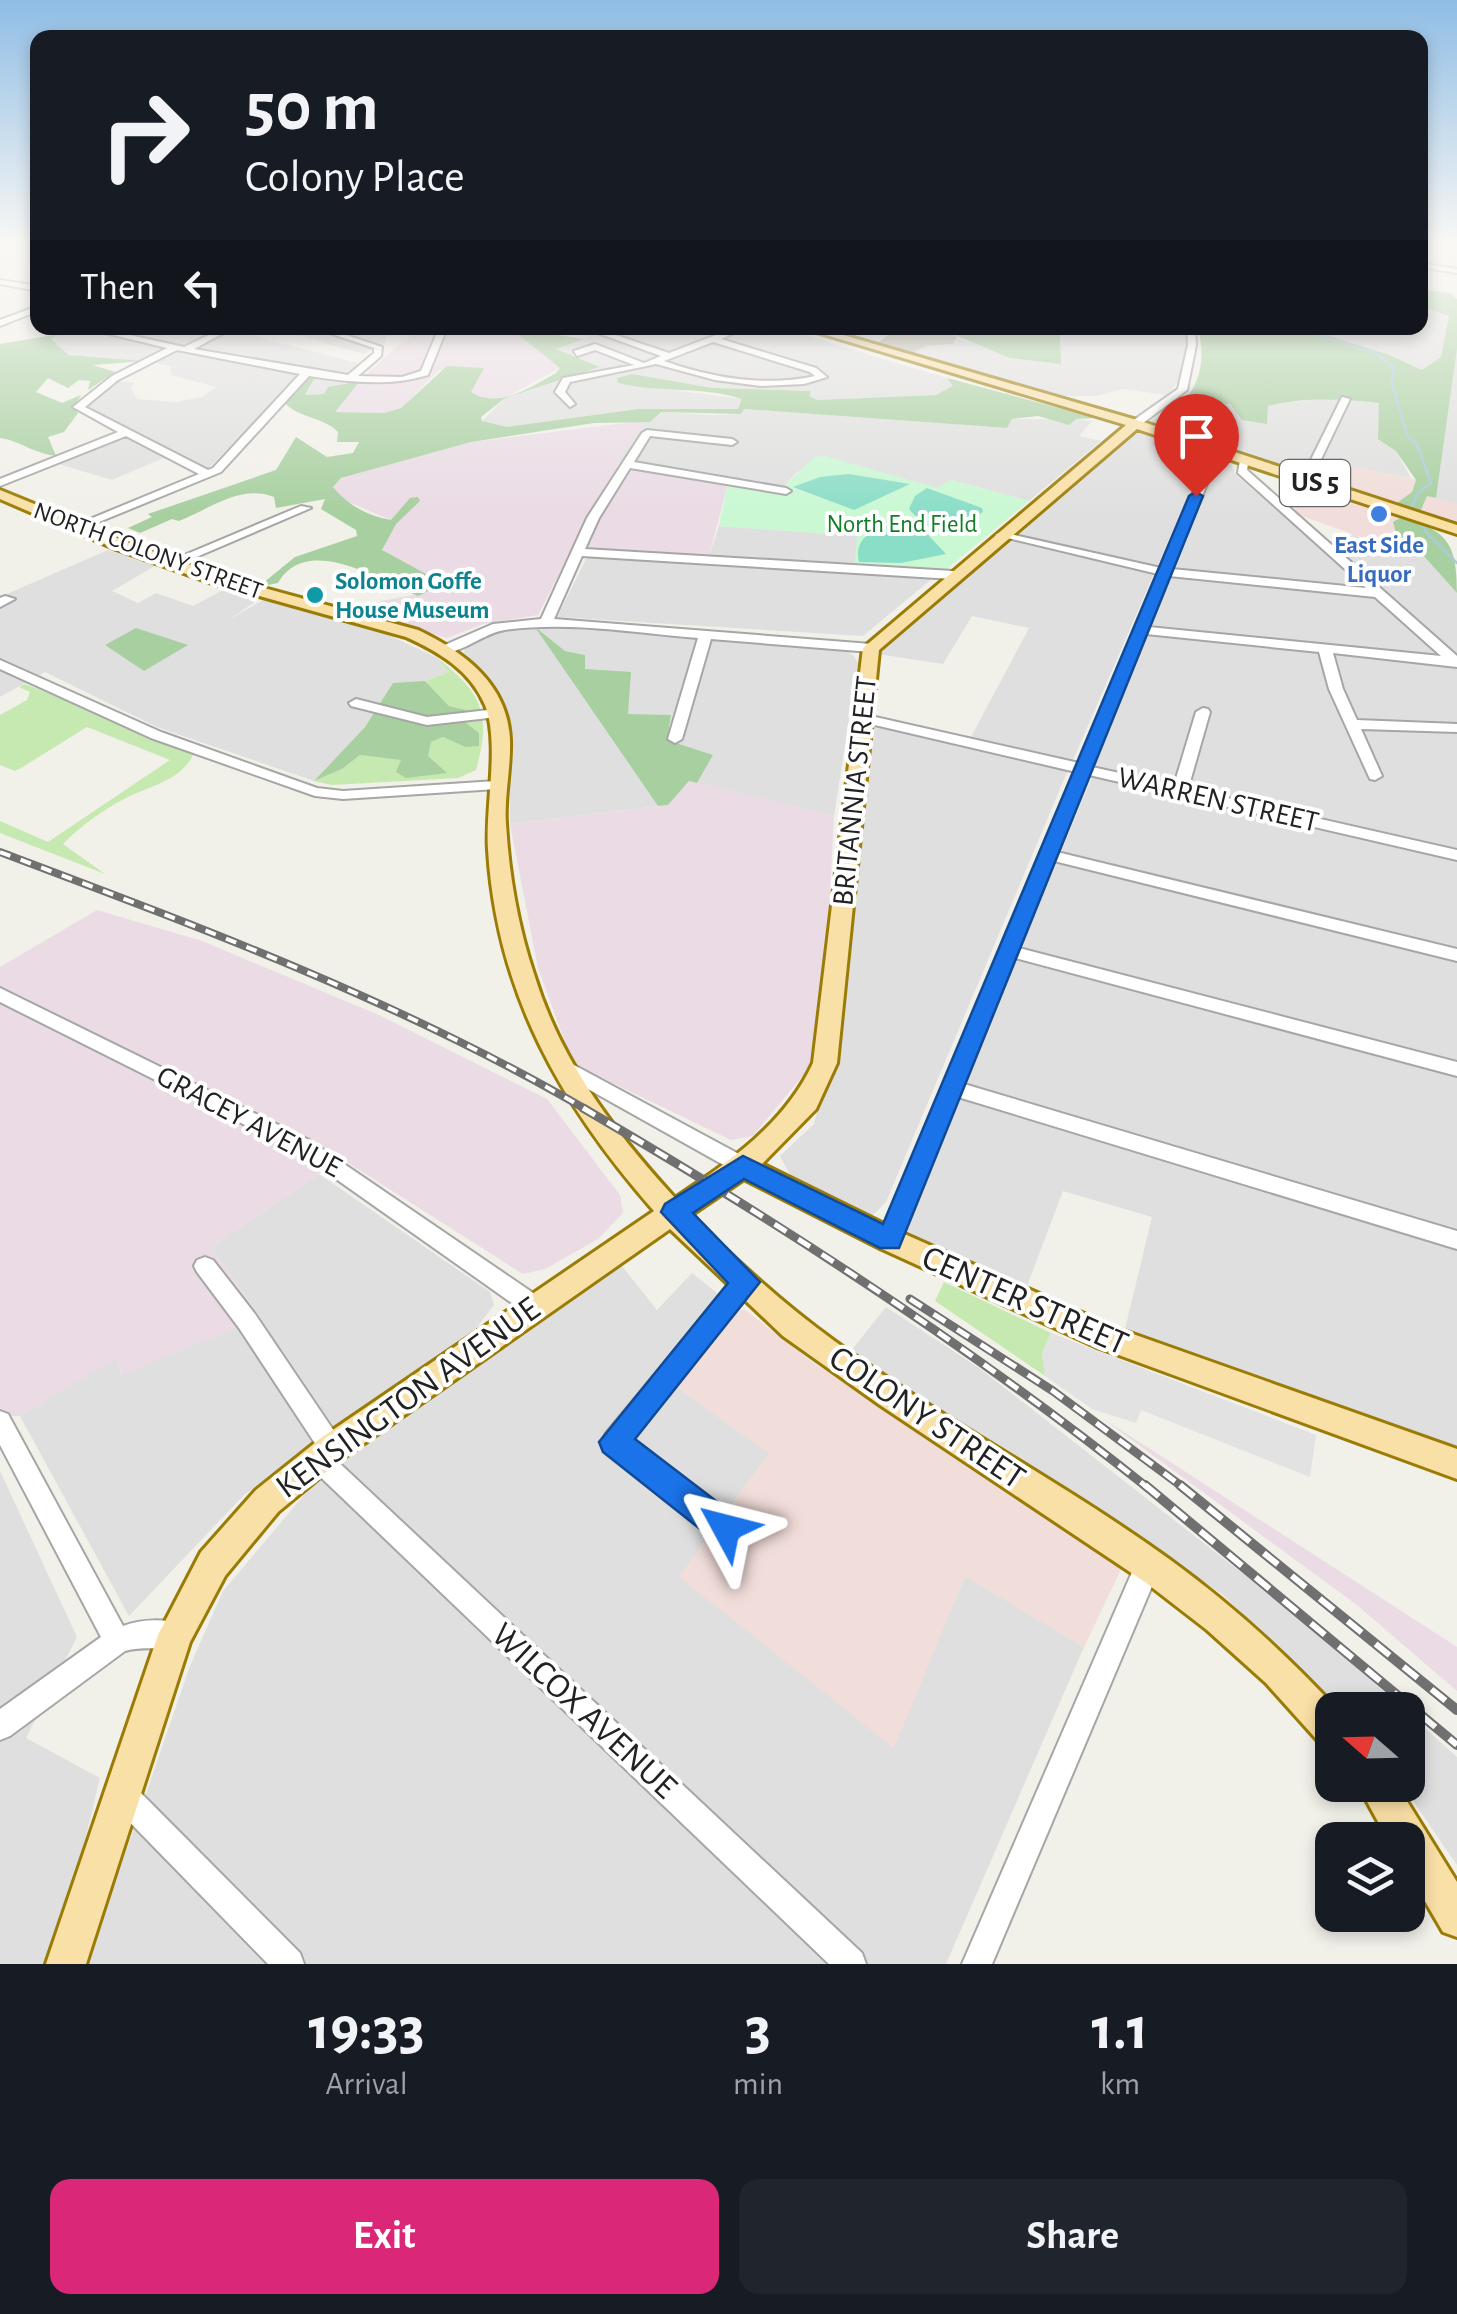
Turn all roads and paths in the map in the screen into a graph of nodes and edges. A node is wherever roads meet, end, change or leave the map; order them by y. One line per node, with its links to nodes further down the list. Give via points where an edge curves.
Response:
1 (123, 335): 10 (street)
2 (212, 335): 10 (street)
3 (340, 335): 16 (street, via 378,347)
4 (440, 335): 16 (street, via 423,376)
5 (614, 335): 12 (street)
6 (723, 335): 9 (street)
7 (832, 335): 19 (main road, US 5)
8 (1190, 335): 19 (street, via 1185,382 1170,402)
9 (713, 339): 12 (street); 13 (street, via 822,377 725,378)
10 (183, 347): 15 (street); 20 (street, via 79,402 81,410)
11 (577, 353): 14 (street, via 595,347)
12 (670, 356): 13 (street)
13 (656, 361): 14 (street)
14 (643, 366): 18 (street, via 566,380 560,392)
15 (306, 373): 16 (street); 25 (street)
16 (351, 378)
17 (1345, 399): 26 (street)
18 (570, 404)
19 (1135, 424): 22 (main road, US 5); 32 (main road, BRITANNIA STREET)
20 (127, 432): 25 (street); 28 (street)
21 (732, 442): 24 (street, via 646,434)
22 (1221, 452): 23 (main road, US 5); 35 (street, via 1212,458)
23 (1245, 460): 26 (main road, US 5); 37 (street, via 1242,472)
24 (628, 464): 27 (street); 33 (street)
25 (209, 475): 30 (street)
26 (1306, 480): 31 (main road, US 5)
27 (786, 490)
28 (1, 493): 30 (main road, NORTH COLONY STREET)
29 (305, 508): 34 (street)
30 (78, 528): 34 (main road, NORTH COLONY STREET)
31 (1457, 530)
32 (1001, 535): 35 (street); 36 (main road, BRITANNIA STREET)
33 (579, 552): 36 (street); 38 (street)
34 (169, 564): 43 (main road, NORTH COLONY STREET)
35 (1164, 572): 37 (street); 39 (street)
36 (952, 574): 41 (main road, BRITANNIA STREET)
37 (1377, 592): 44 (street)
38 (546, 622): 40 (street); 43 (street, via 497,627)
39 (1140, 630): 42 (street); 53 (street)
40 (706, 632): 41 (street); 52 (street)
41 (872, 648): 49 (main road, BRITANNIA STREET)
42 (1325, 648): 44 (street); 50 (street)
43 (445, 650): 48 (main road, NORTH COLONY STREET, via 478,679)
44 (1456, 662)
45 (0, 664): 55 (street, via 141,729 315,792)
46 (356, 703): 48 (street, via 426,721)
47 (1203, 712): 56 (street)
48 (497, 713): 55 (main road)
49 (862, 718): 53 (street, WARREN STREET); 65 (main road, BRITANNIA STREET, via 825,1063 807,1102)
50 (1352, 724): 51 (street); 54 (street)
51 (1457, 728)
52 (675, 739)
53 (1084, 769): 56 (street, WARREN STREET); 57 (street)
54 (1376, 776)
55 (496, 785): 62 (main road, via 497,841 512,922 530,996)
56 (1180, 791): 58 (street, WARREN STREET)
57 (1048, 855): 59 (street); 60 (street)
58 (1457, 855)
59 (1009, 950): 63 (street); 64 (street)
60 (1457, 955)
61 (0, 994): 71 (street, GRACEY AVENUE, via 302,1145)
62 (560, 1065): 65 (street, CENTER STREET); 66 (main road, COLONY STREET, via 608,1138)
63 (1457, 1069)
64 (952, 1088): 67 (street); 68 (street)
65 (743, 1166): 66 (main road, BRITANNIA STREET); 67 (main road, CENTER STREET)
66 (674, 1212): 70 (main road, COLONY STREET); 71 (main road, KENSINGTON AVENUE)
67 (890, 1240): 74 (main road, CENTER STREET, via 1152,1356)
68 (1457, 1240)
69 (205, 1266): 73 (street, WILCOX AVENUE, via 248,1320)
70 (746, 1282): 75 (street, via 614,1442); 76 (main road, COLONY STREET, via 832,1356)
71 (534, 1306): 73 (main road, KENSINGTON AVENUE)
72 (0, 1422): 78 (street)
73 (325, 1454): 77 (main road, KENSINGTON AVENUE, via 238,1532); 86 (street, WILCOX AVENUE)
74 (1457, 1464)
75 (726, 1528)
76 (1148, 1566): 79 (main road, COLONY STREET, via 1243,1637); 87 (street)
77 (175, 1635): 78 (street, via 137,1634); 81 (main road, KENSINGTON AVENUE)
78 (118, 1642): 80 (street)
79 (1315, 1712)
80 (0, 1726)
81 (122, 1794): 84 (main road, KENSINGTON AVENUE); 85 (street)
82 (1386, 1802): 83 (main road)
83 (1457, 1918)
84 (66, 1964)
85 (289, 1964)
86 (850, 1964)
87 (977, 1964)

